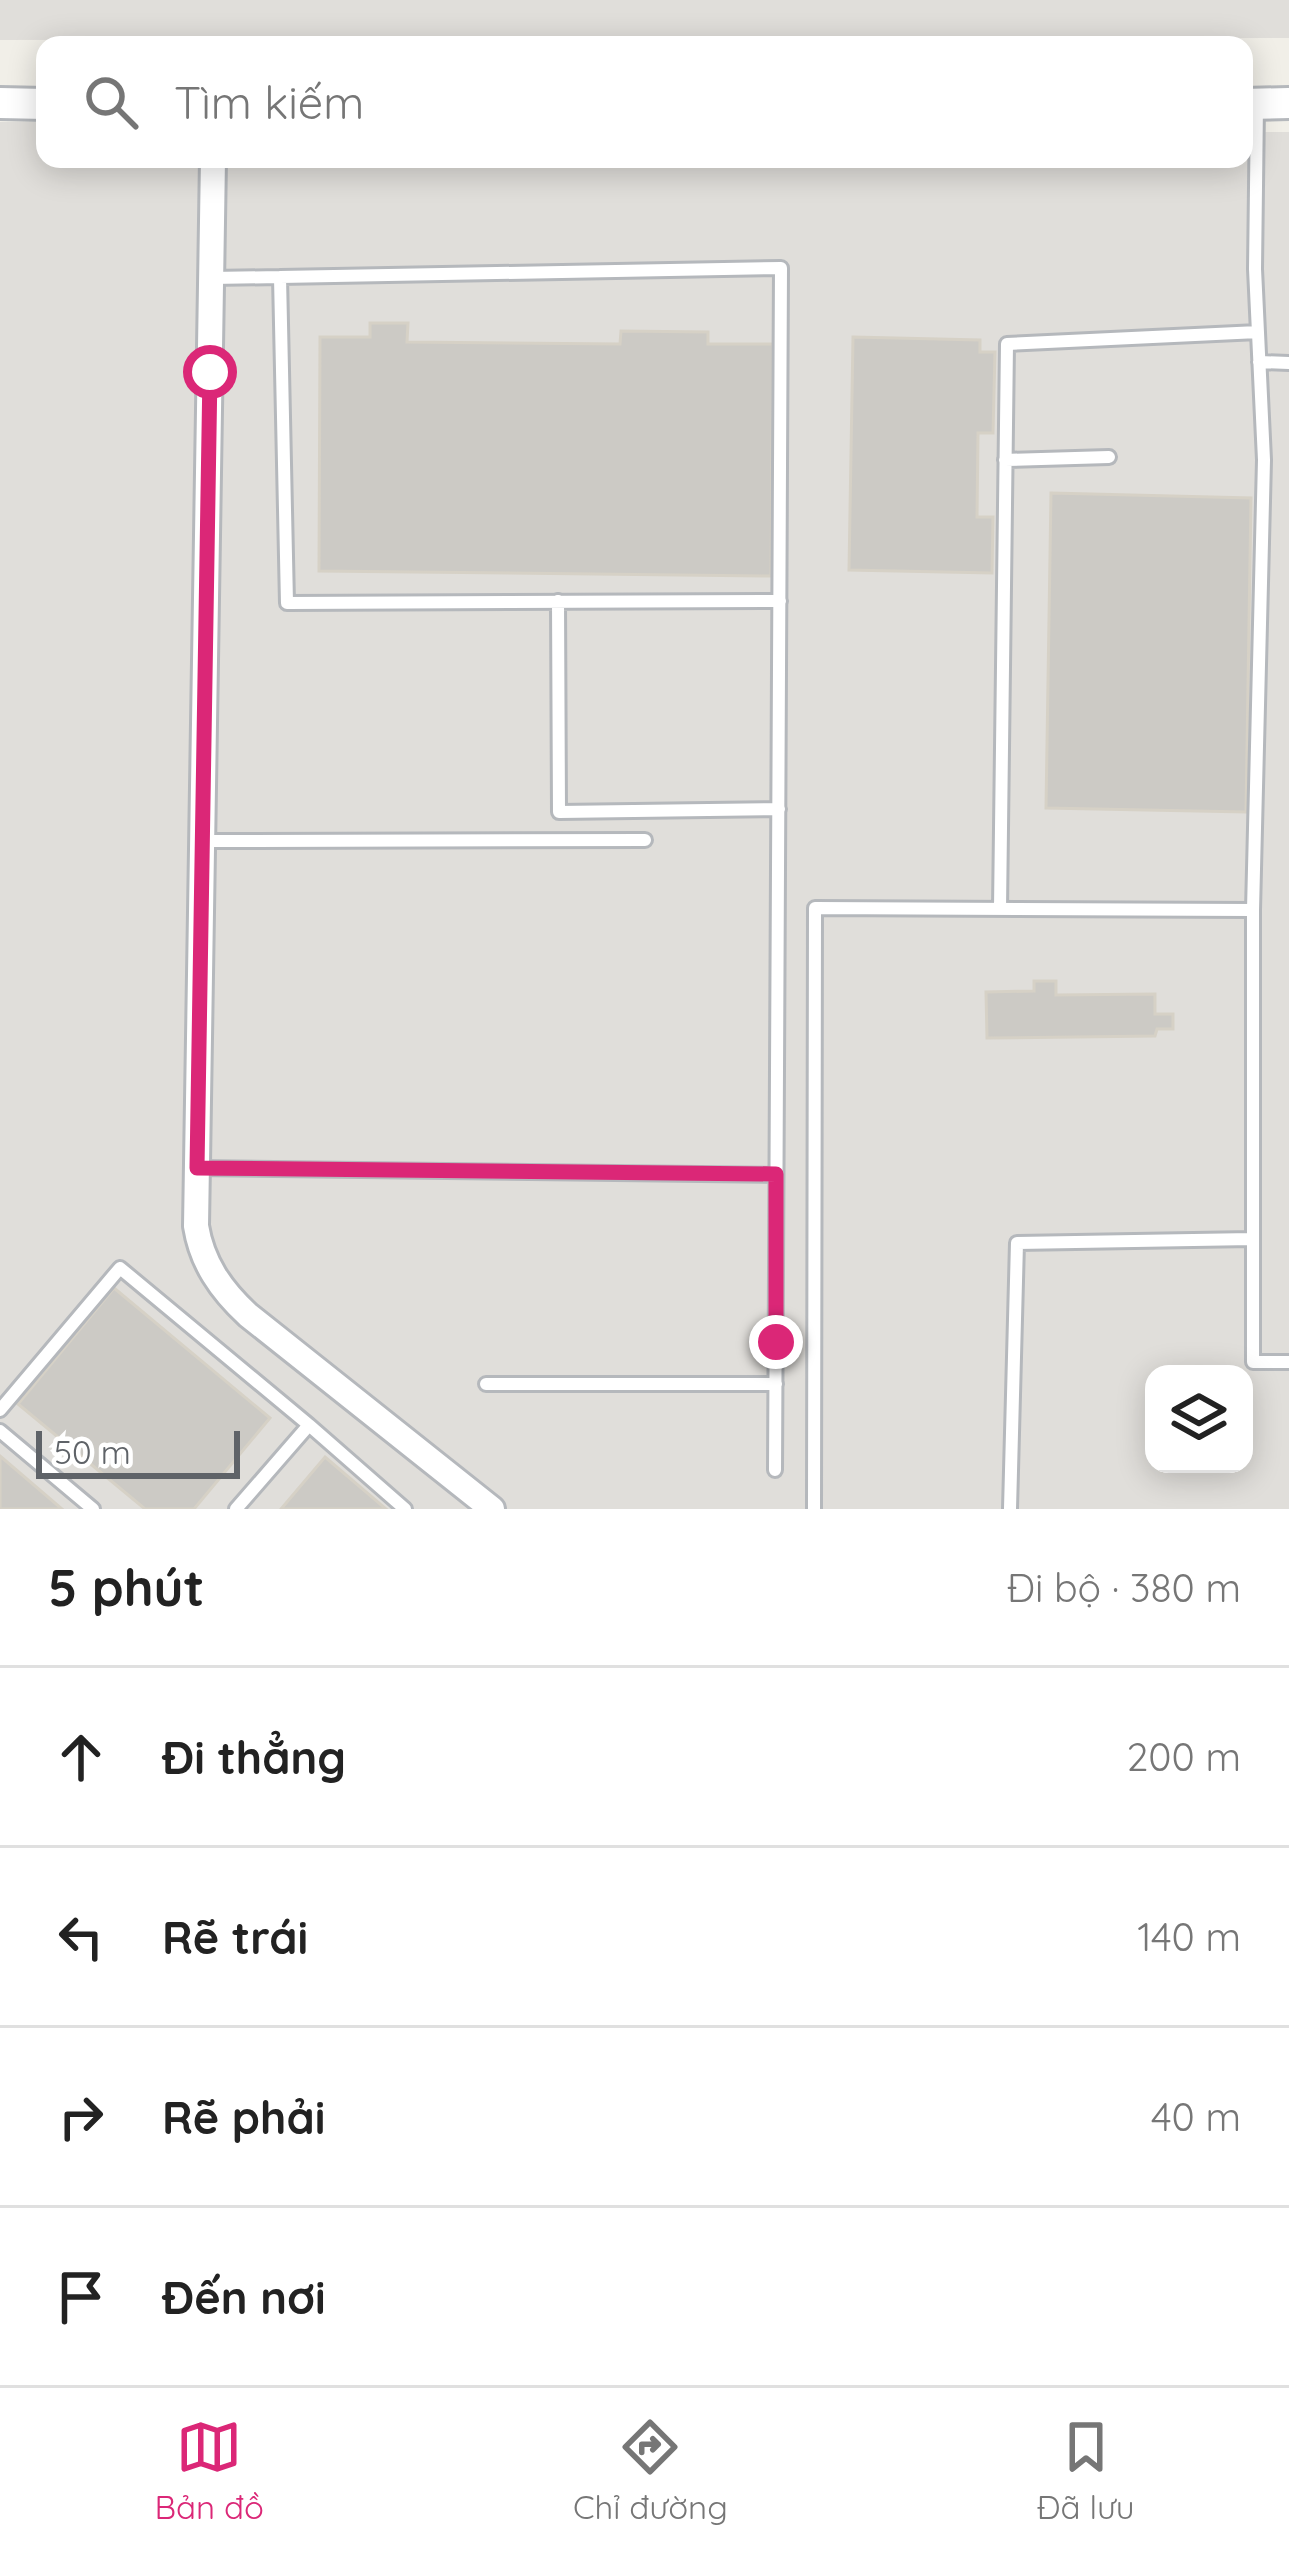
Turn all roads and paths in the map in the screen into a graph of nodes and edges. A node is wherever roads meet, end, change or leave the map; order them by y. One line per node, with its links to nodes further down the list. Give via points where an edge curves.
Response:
1 (0, 103): 2 (street)
2 (36, 104)
3 (1253, 104): 4 (street)
4 (1289, 104)
5 (213, 168): 8 (street)
6 (1253, 168): 9 (lane)
7 (280, 277): 8 (lane); 14 (lane, via 782,268); 15 (lane, via 287,603)
8 (212, 278): 18 (street)
9 (1258, 332): 10 (lane); 13 (lane, via 1007,344)
10 (1259, 362): 11 (lane); 20 (lane, via 1264,460)
11 (1289, 363)
12 (1109, 457): 13 (lane)
13 (1006, 460): 19 (lane)
14 (780, 601): 15 (lane); 16 (lane)
15 (558, 602): 16 (lane, via 559,812)
16 (778, 809): 22 (lane)
17 (645, 839): 18 (lane)
18 (202, 841): 21 (street)
19 (1000, 909): 20 (lane); 35 (lane, via 814,908)
20 (1253, 910): 23 (lane)
21 (197, 1168): 22 (lane); 34 (street, via 200,1246 224,1292)
22 (776, 1174): 26 (lane)
23 (1252, 1239): 24 (lane, via 1253,1362); 36 (lane, via 1017,1243)
24 (1289, 1363)
25 (486, 1384): 26 (lane)
26 (776, 1384): 30 (lane)
27 (0, 1410): 28 (lane, via 120,1268)
28 (309, 1425): 32 (lane); 33 (lane)
29 (0, 1431): 31 (lane)
30 (775, 1470)
31 (93, 1509)
32 (236, 1509)
33 (405, 1509)
34 (493, 1509)
35 (814, 1509)
36 (1010, 1509)

